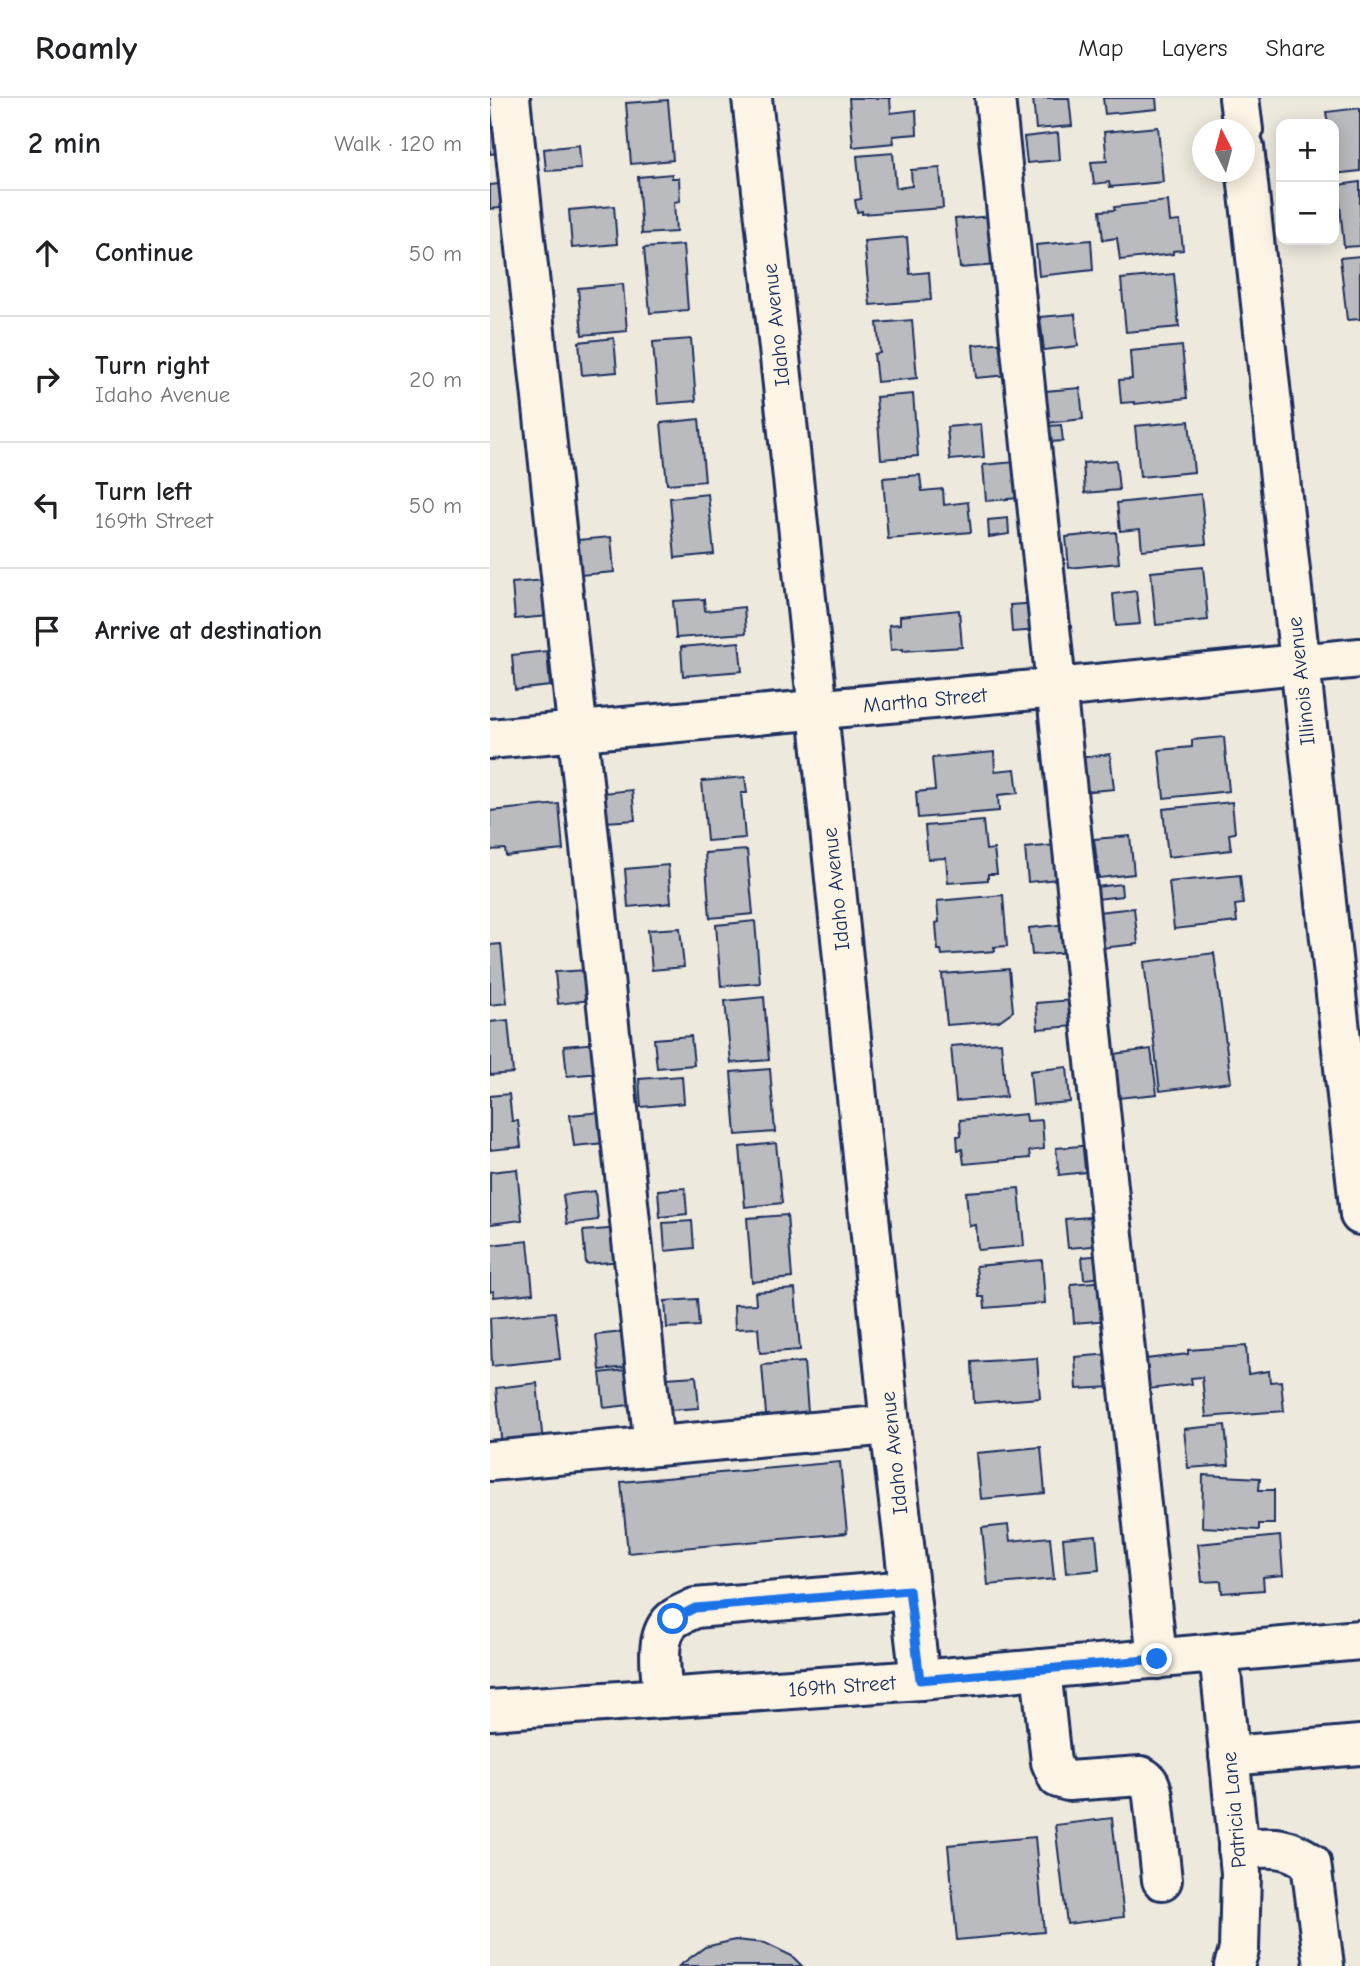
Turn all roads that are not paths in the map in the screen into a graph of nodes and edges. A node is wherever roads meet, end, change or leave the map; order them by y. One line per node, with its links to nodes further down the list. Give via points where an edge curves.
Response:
1 (510, 98): 11 (street)
2 (752, 98): 10 (street, Idaho Avenue)
3 (995, 98): 9 (street)
4 (1239, 98): 5 (street)
5 (1242, 119)
6 (1248, 182): 8 (street, Illinois Avenue)
7 (1360, 658): 8 (street, Martha Street)
8 (1299, 664): 9 (street, Martha Street); 13 (street, Illinois Avenue)
9 (1056, 688): 10 (street, Martha Street); 20 (street)
10 (818, 709): 11 (street, Martha Street); 14 (street, Idaho Avenue)
11 (578, 732): 12 (street, Martha Street); 15 (street)
12 (490, 739)
13 (1360, 1215)
14 (890, 1425): 15 (street); 17 (street, Idaho Avenue)
15 (654, 1446): 16 (street)
16 (490, 1461)
17 (909, 1590): 22 (street, Idaho Avenue); 23 (street, via 695,1608 673,1619 662,1636)
18 (1360, 1640): 19 (street, 169th Street)
19 (1219, 1653): 20 (street, 169th Street); 26 (street, Patricia Lane)
20 (1157, 1659): 21 (street, 169th Street)
21 (1041, 1669): 22 (street, 169th Street); 28 (street, via 1058,1778 1146,1778 1153,1796)
22 (920, 1680): 23 (street, 169th Street)
23 (663, 1698): 24 (street, 169th Street)
24 (490, 1710)
25 (1360, 1745): 26 (street)
26 (1229, 1756): 27 (street, Patricia Lane)
27 (1238, 1849): 29 (street, Patricia Lane, via 1239,1950); 30 (street, via 1290,1850 1311,1863)
28 (1162, 1880)
29 (1234, 1966)
30 (1324, 1966)

